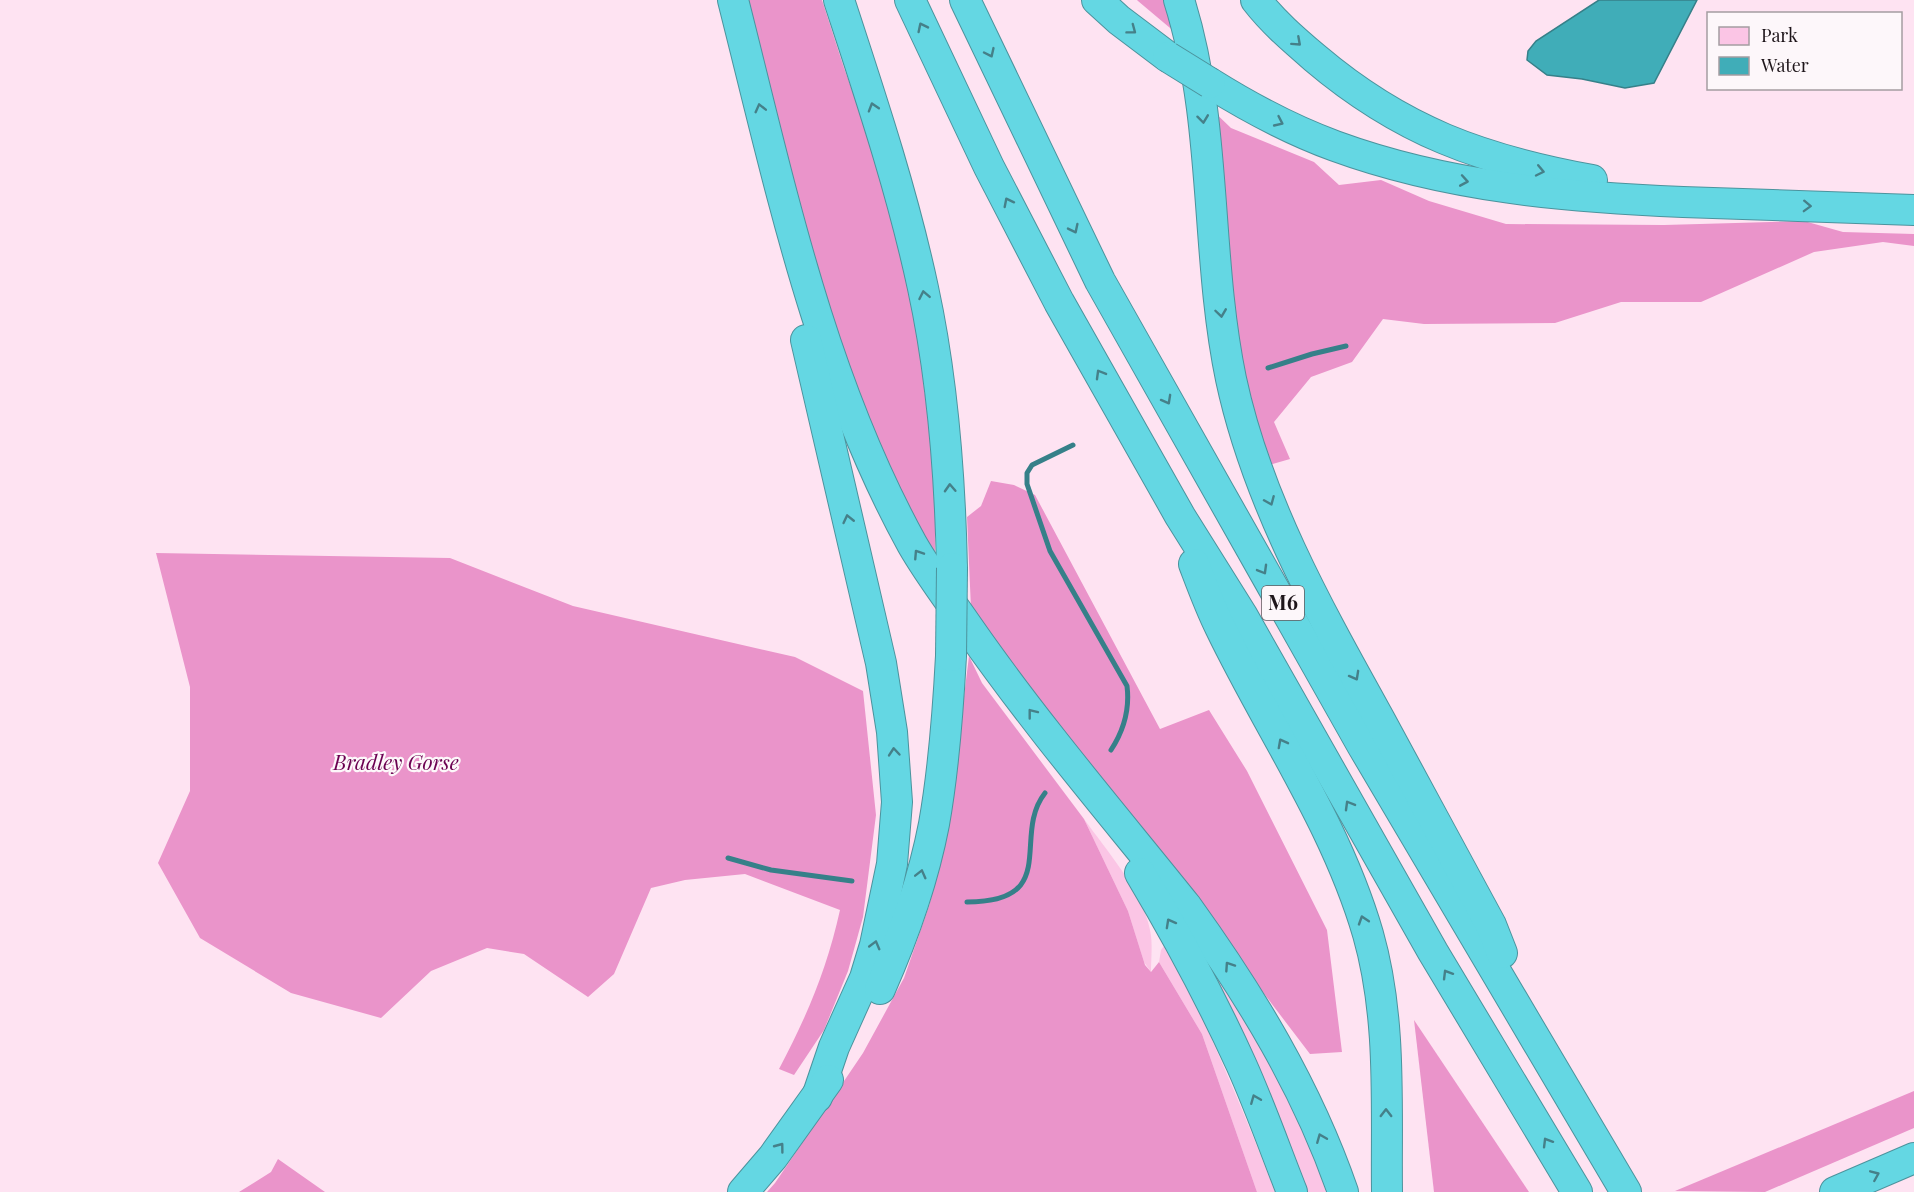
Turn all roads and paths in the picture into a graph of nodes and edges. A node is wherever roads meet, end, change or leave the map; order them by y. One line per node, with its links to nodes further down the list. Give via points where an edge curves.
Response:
1 (733, 0): 8 (highway, one-way to 1)
2 (839, 0): 14 (highway, one-way to 2, bridge, via 847,1054 869,1012 903,932 919,882 943,765 951,656 950,498 943,404 923,288 889,156)
3 (910, 0): 11 (highway, M6, one-way to 3, via 1059,302 989,167)
4 (965, 0): 13 (highway, M6, one-way to 13, via 1100,281 1362,745)
5 (1096, 0): 9 (highway, one-way to 9, bridge, via 1168,57 1245,105 1304,134 1405,168 1537,193)
6 (1179, 0): 13 (highway, one-way to 13, via 1201,98 1226,345 1254,459 1325,622 1491,926)
7 (1256, 0): 9 (highway, one-way to 9, via 1289,35 1360,93 1390,113 1463,147 1536,170)
8 (775, 165): 12 (highway, one-way to 8, via 933,577 868,456 825,345); 14 (highway, one-way to 8, via 875,945 892,864 896,779 881,663 796,295)
9 (1749, 205): 10 (highway, one-way to 10)
10 (1914, 210)
11 (1180, 516): 19 (highway, one-way to 11, via 1385,1036 1368,936 1341,860 1219,627 1194,565); 20 (highway, M6, one-way to 11, via 1433,952 1242,615)
12 (1054, 740): 17 (highway, one-way to 12, via 1241,1065 1197,974 1144,881); 18 (highway, one-way to 12, via 1292,1074 1250,999 1187,908)
13 (1530, 1030): 21 (highway, M6)
14 (816, 1097): 16 (highway, one-way to 14)
15 (1914, 1158): 22 (highway, one-way to 15)
16 (743, 1192)
17 (1292, 1192)
18 (1343, 1192)
19 (1387, 1192)
20 (1576, 1192)
21 (1626, 1192)
22 (1835, 1192)

